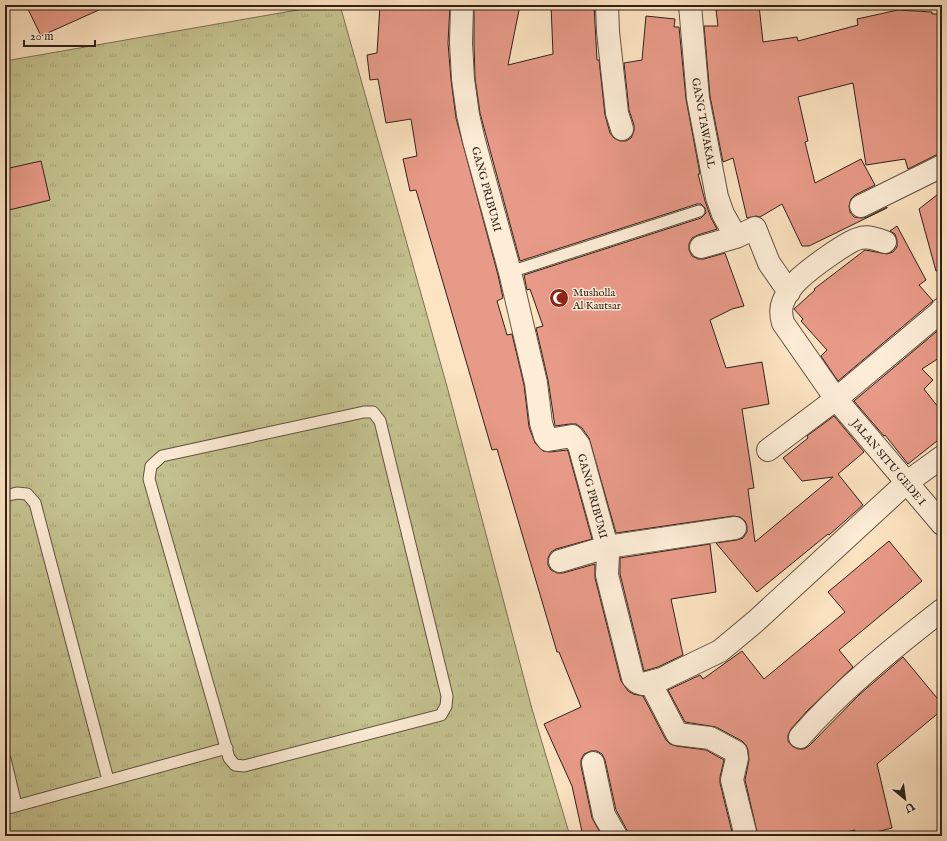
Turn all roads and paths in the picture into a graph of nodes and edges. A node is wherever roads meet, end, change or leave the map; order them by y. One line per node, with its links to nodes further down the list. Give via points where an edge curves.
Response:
1 (462, 5): 11 (street, GANG PRIBUMI, via 463,79 468,115)
2 (607, 5): 4 (street, via 617,113)
3 (690, 5): 8 (street, GANG TAWAKAL, via 698,98 717,197)
4 (622, 129)
5 (942, 166): 6 (street)
6 (861, 206)
7 (699, 211): 11 (lane)
8 (736, 237): 10 (street); 12 (street, via 755,228 769,263)
9 (885, 242): 12 (street, JALAN SITU GEDE I, via 868,237 843,246 799,280)
10 (701, 247)
11 (510, 272): 21 (street, GANG PRIBUMI, via 536,383 545,436 548,440 572,436 578,442)
12 (789, 292): 14 (street, JALAN SITU GEDE I, via 783,302 783,323)
13 (942, 309): 14 (street)
14 (836, 399): 15 (street); 17 (street, JALAN SITU GEDE I)
15 (768, 450)
16 (942, 457): 17 (street)
17 (906, 483): 19 (street, JALAN SITU GEDE I); 24 (street, via 720,651 662,679)
18 (5, 496): 29 (lane, via 26,494 35,503)
19 (942, 524)
20 (735, 528): 21 (street)
21 (608, 547): 22 (street); 24 (street, GANG PRIBUMI, via 607,575 633,678 643,684)
22 (560, 561)
23 (942, 610): 25 (street, via 859,678)
24 (650, 682): 33 (street, via 677,734 710,738 736,752 732,780)
25 (800, 737)
26 (227, 748): 26 (lane, via 149,479 151,466 162,456 373,412 380,421 447,696 446,706 441,715 244,766 232,762); 29 (lane)
27 (5, 759): 30 (lane)
28 (593, 763): 32 (street, via 604,815)
29 (108, 780): 30 (lane)
30 (16, 806): 31 (lane)
31 (5, 808)
32 (616, 836)
33 (746, 836)

